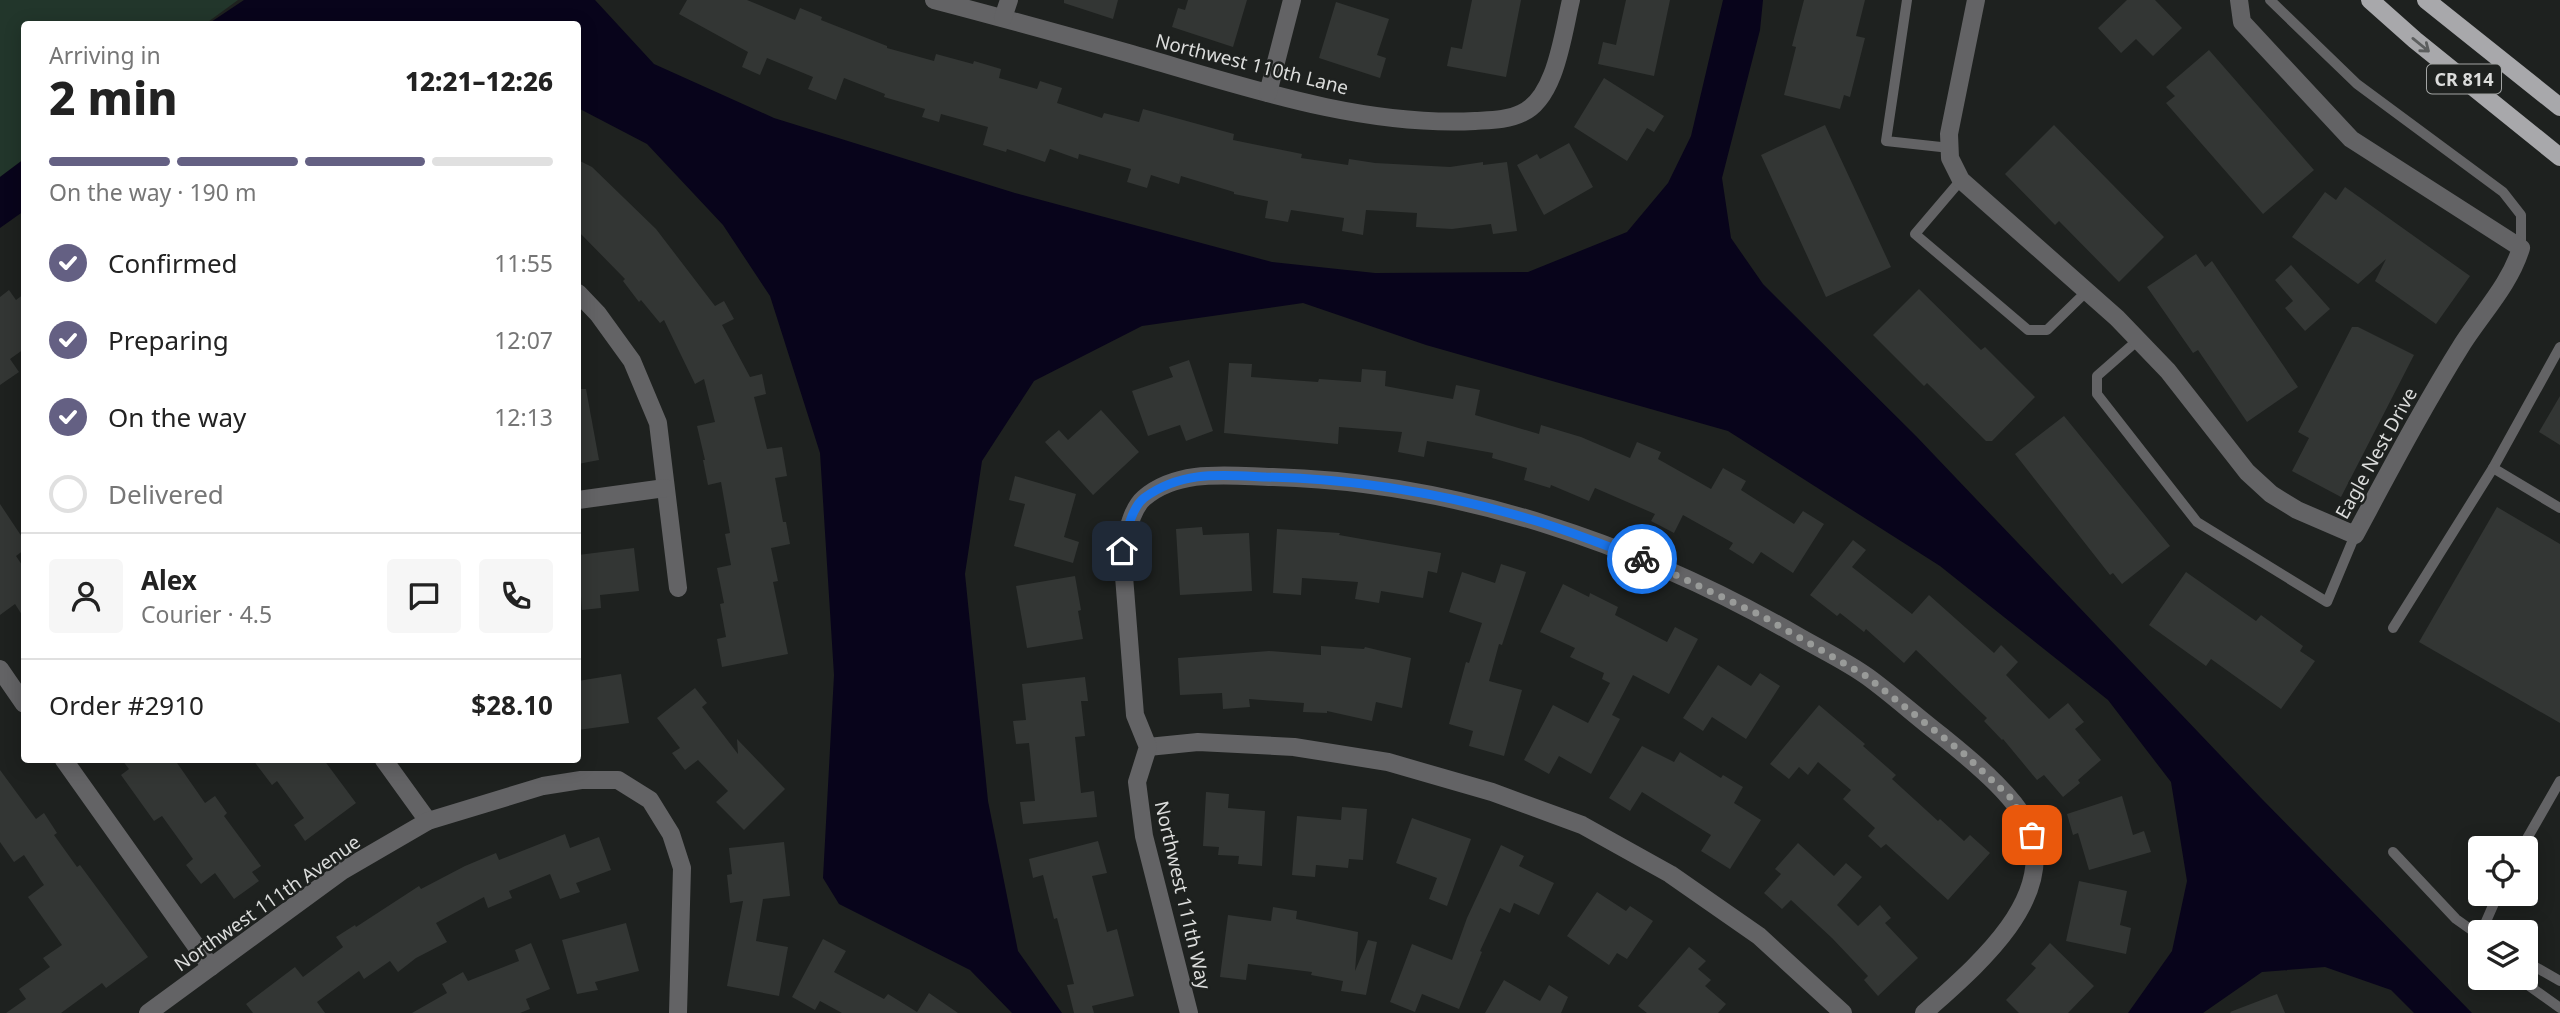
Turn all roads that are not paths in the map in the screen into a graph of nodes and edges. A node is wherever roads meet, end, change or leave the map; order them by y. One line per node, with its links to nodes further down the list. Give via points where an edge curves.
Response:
1 (934, 0): 11 (street, Northwest 110th Lane)
2 (1009, 0): 11 (street)
3 (1292, 0): 12 (street)
4 (1571, 0): 12 (street, Northwest 110th Lane, via 1544,94 1523,113 1495,120 1437,123 1349,111)
5 (1907, 0): 14 (lane, via 1886,141)
6 (1976, 0): 14 (street, Eagle Nest Drive)
7 (2239, 0): 17 (street, via 2242,22 2351,139)
8 (2270, 0): 17 (lane, via 2357,84 2503,192 2521,215)
9 (2370, 0): 15 (main road, CR 814, one-way to 15)
10 (2426, 0): 13 (main road, CR 814)
11 (1003, 18): 12 (street, Northwest 110th Lane)
12 (1268, 93)
13 (2560, 107)
14 (1950, 148): 16 (street, Eagle Nest Drive)
15 (2560, 157)
16 (1961, 180): 18 (street, Eagle Nest Drive); 18 (lane, via 1915,234 2028,330 2047,330)
17 (2521, 248): 26 (street, Eagle Nest Drive, via 2514,268 2463,342)
18 (2087, 291): 20 (street, Eagle Nest Drive)
19 (581, 296): 23 (street, via 632,361 658,423)
20 (2138, 340): 26 (street, Eagle Nest Drive, via 2247,472 2271,494); 26 (lane, via 2096,376 2097,394 2197,522 2327,602)
21 (2560, 347): 22 (lane)
22 (2493, 468): 25 (lane); 28 (lane)
23 (665, 488): 24 (street); 27 (street)
24 (581, 500)
25 (2560, 508)
26 (2355, 535)
27 (678, 588)
28 (2393, 628)
29 (0, 669): 30 (street)
30 (21, 700)
31 (1148, 747): 46 (street, Northwest 111th Way, via 1137,782 1144,836); 47 (street, via 1198,742 1280,746 1388,762 1492,792 1581,825 1670,874 1759,936); 48 (street, via 1135,715 1122,551 1141,500 1178,479 1223,475 1314,478 1412,490 1533,520 1654,563 1762,616 1866,676 1963,753 2011,798 2032,835 2034,873 2018,916 1980,961)
32 (66, 763): 39 (street)
33 (386, 763): 35 (street)
34 (2560, 781): 36 (lane)
35 (428, 821): 39 (street, Northwest 111th Avenue, via 342,871); 45 (street, Northwest 111th Avenue, via 543,786 581,780 618,780 650,800 671,834 682,868)
36 (2528, 836)
37 (2393, 852): 38 (lane)
38 (2468, 927)
39 (211, 967): 44 (street, Northwest 111th Avenue)
40 (2538, 968): 41 (lane)
41 (2560, 981)
42 (2535, 990): 43 (lane)
43 (2560, 1008)
44 (148, 1013)
45 (678, 1013)
46 (1189, 1013)
47 (1843, 1013)
48 (1924, 1013)

